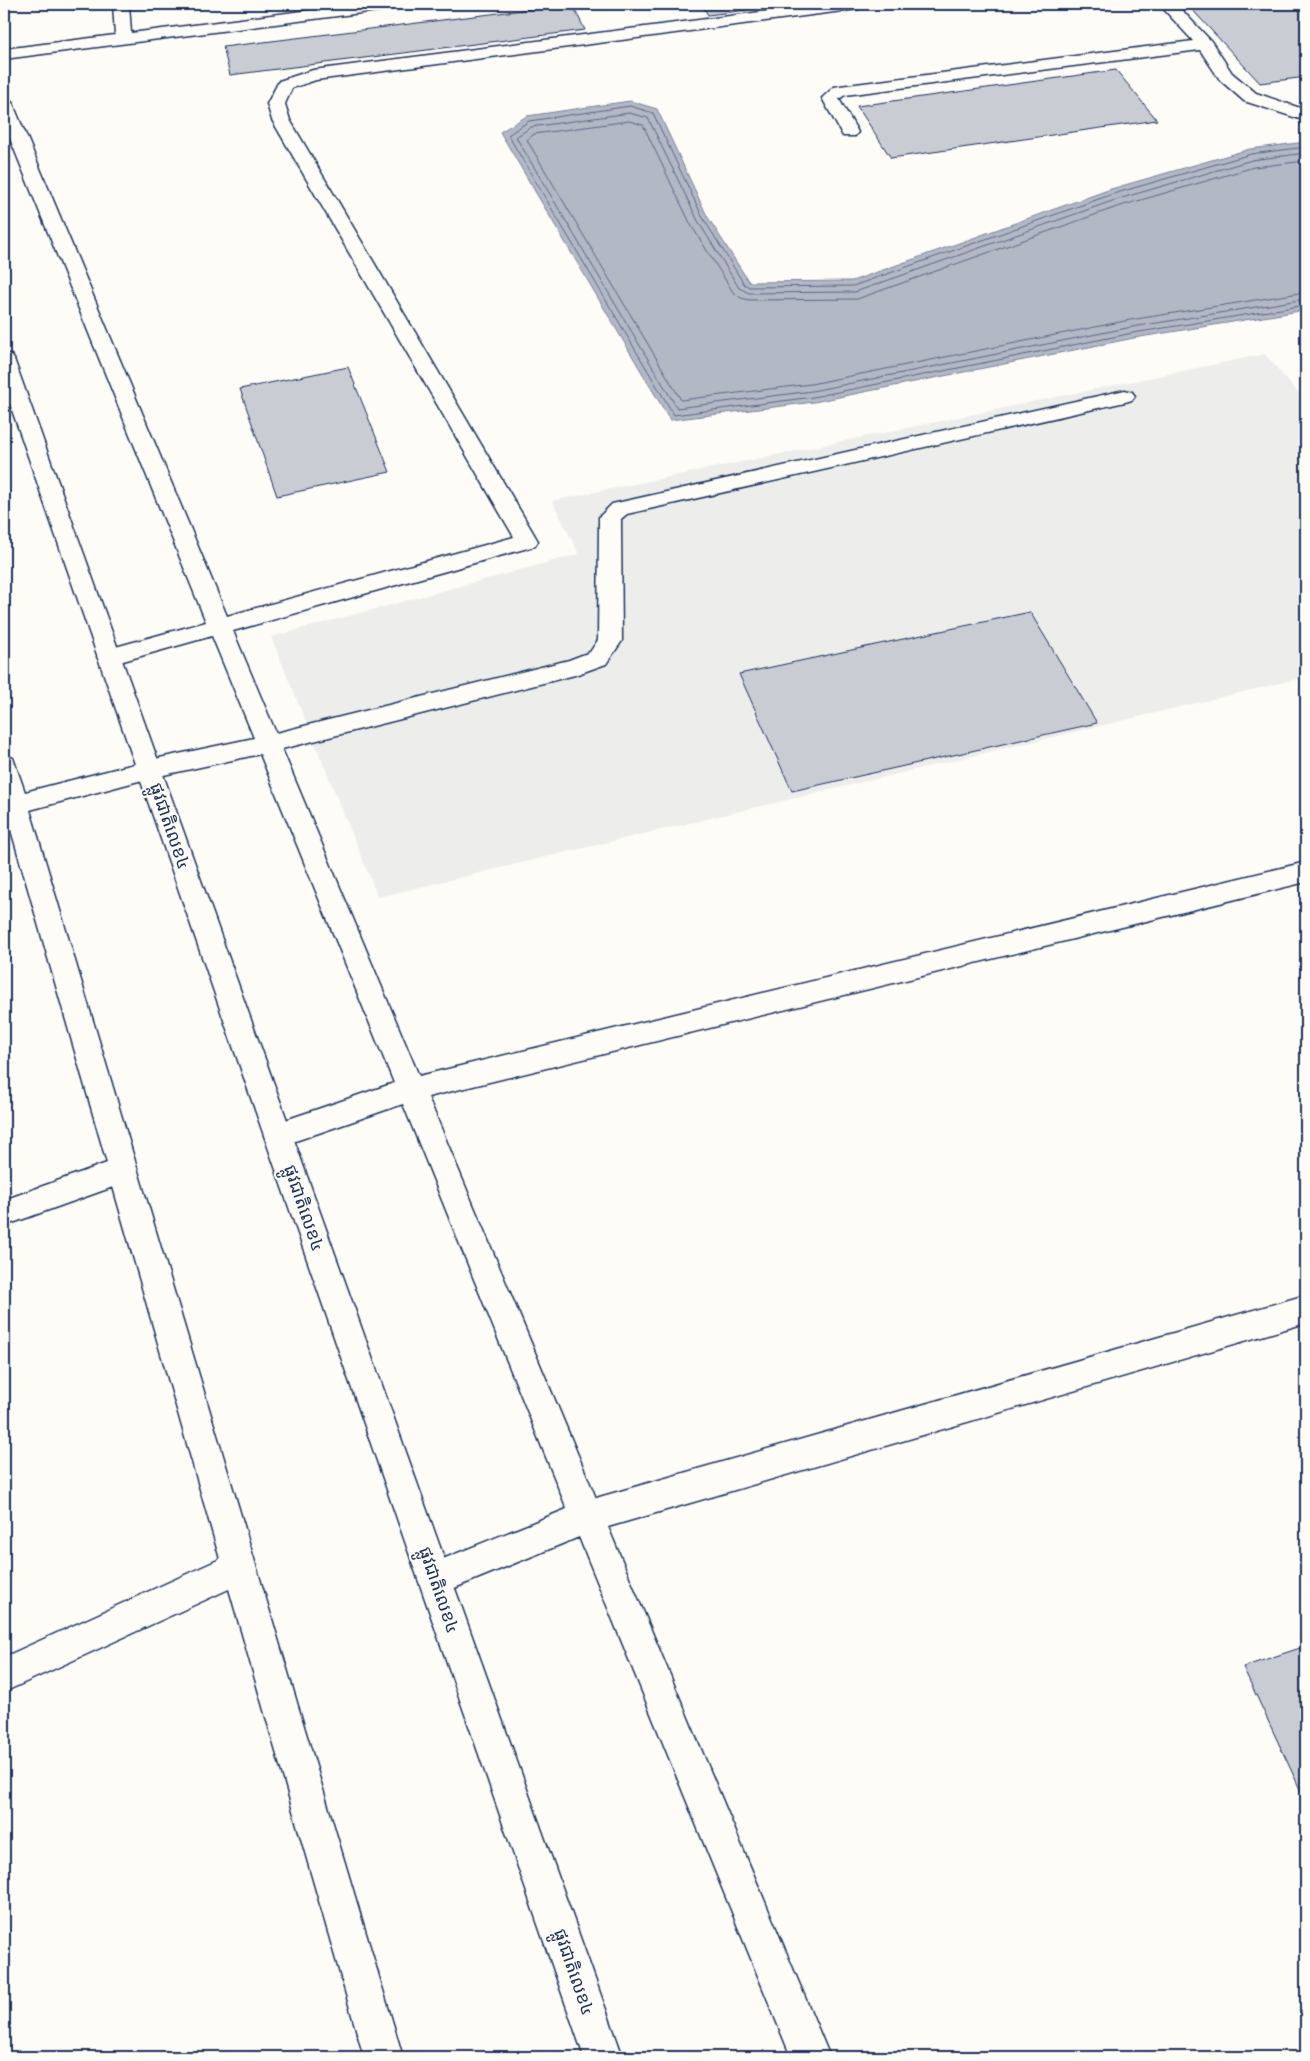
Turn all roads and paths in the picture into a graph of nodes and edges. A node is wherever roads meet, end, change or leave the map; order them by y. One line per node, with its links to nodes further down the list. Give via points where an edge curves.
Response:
1 (121, 4): 5 (main road)
2 (392, 4): 5 (main road)
3 (858, 4): 13 (main road, via 312,75 285,85 276,104 281,120 527,541)
4 (1166, 4): 6 (main road)
5 (123, 39): 7 (main road)
6 (1205, 44): 9 (main road, via 1226,76 1250,96); 10 (main road, via 840,91 830,98)
7 (4, 54)
8 (4, 104): 13 (main road)
9 (1306, 116)
10 (849, 132)
11 (4, 359): 14 (main road, ផ្លូវជាតិលេខ៤)
12 (1125, 396): 15 (main road, via 620,509 610,517 610,641 598,658 575,667)
13 (219, 628): 14 (main road); 15 (main road)
14 (109, 658): 17 (main road, ផ្លូវជាតិលេខ៤)
15 (267, 744): 17 (main road); 20 (main road)
16 (4, 764): 18 (main road)
17 (150, 769): 18 (main road); 21 (main road, ផ្លូវជាតិលេខ៤)
18 (9, 805): 22 (main road)
19 (1306, 872): 20 (main road)
20 (409, 1090): 21 (main road); 25 (main road)
21 (278, 1135): 27 (main road, ផ្លូវជាតិលេខ៤)
22 (124, 1170): 23 (main road); 26 (main road)
23 (4, 1213)
24 (1306, 1309): 25 (main road)
25 (587, 1517): 27 (main road); 31 (main road)
26 (240, 1567): 28 (main road); 29 (main road)
27 (435, 1579): 30 (main road, ផ្លូវជាតិលេខ៤)
28 (4, 1675)
29 (383, 2057)
30 (604, 2057)
31 (810, 2057)

